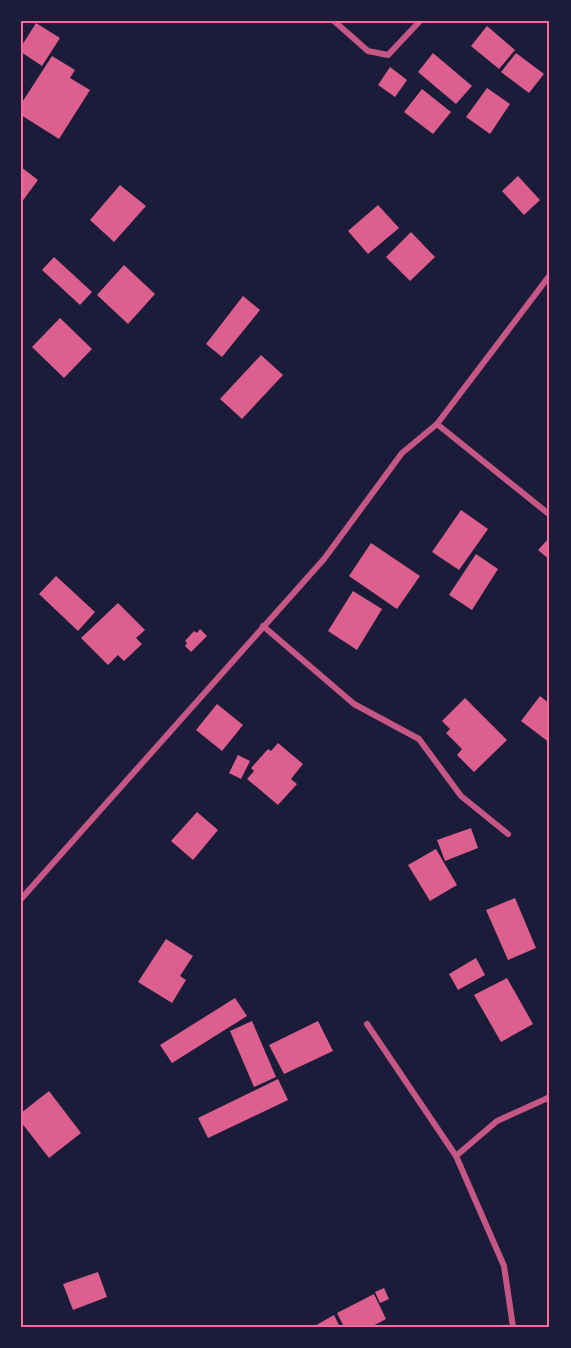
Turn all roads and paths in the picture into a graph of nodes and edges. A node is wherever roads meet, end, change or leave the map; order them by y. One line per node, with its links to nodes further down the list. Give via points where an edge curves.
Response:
1 (334, 21): 2 (street, via 368,51 388,55)
2 (420, 21)
3 (550, 275): 4 (street)
4 (437, 424): 5 (street); 6 (street, via 402,453 324,559)
5 (550, 514)
6 (263, 626): 7 (street, via 354,704 419,739 461,796); 8 (street)
7 (508, 834)
8 (21, 899)
9 (366, 1024): 11 (street)
10 (550, 1097): 11 (street, via 497,1121)
11 (456, 1156): 12 (street, via 504,1266)
12 (513, 1327)

